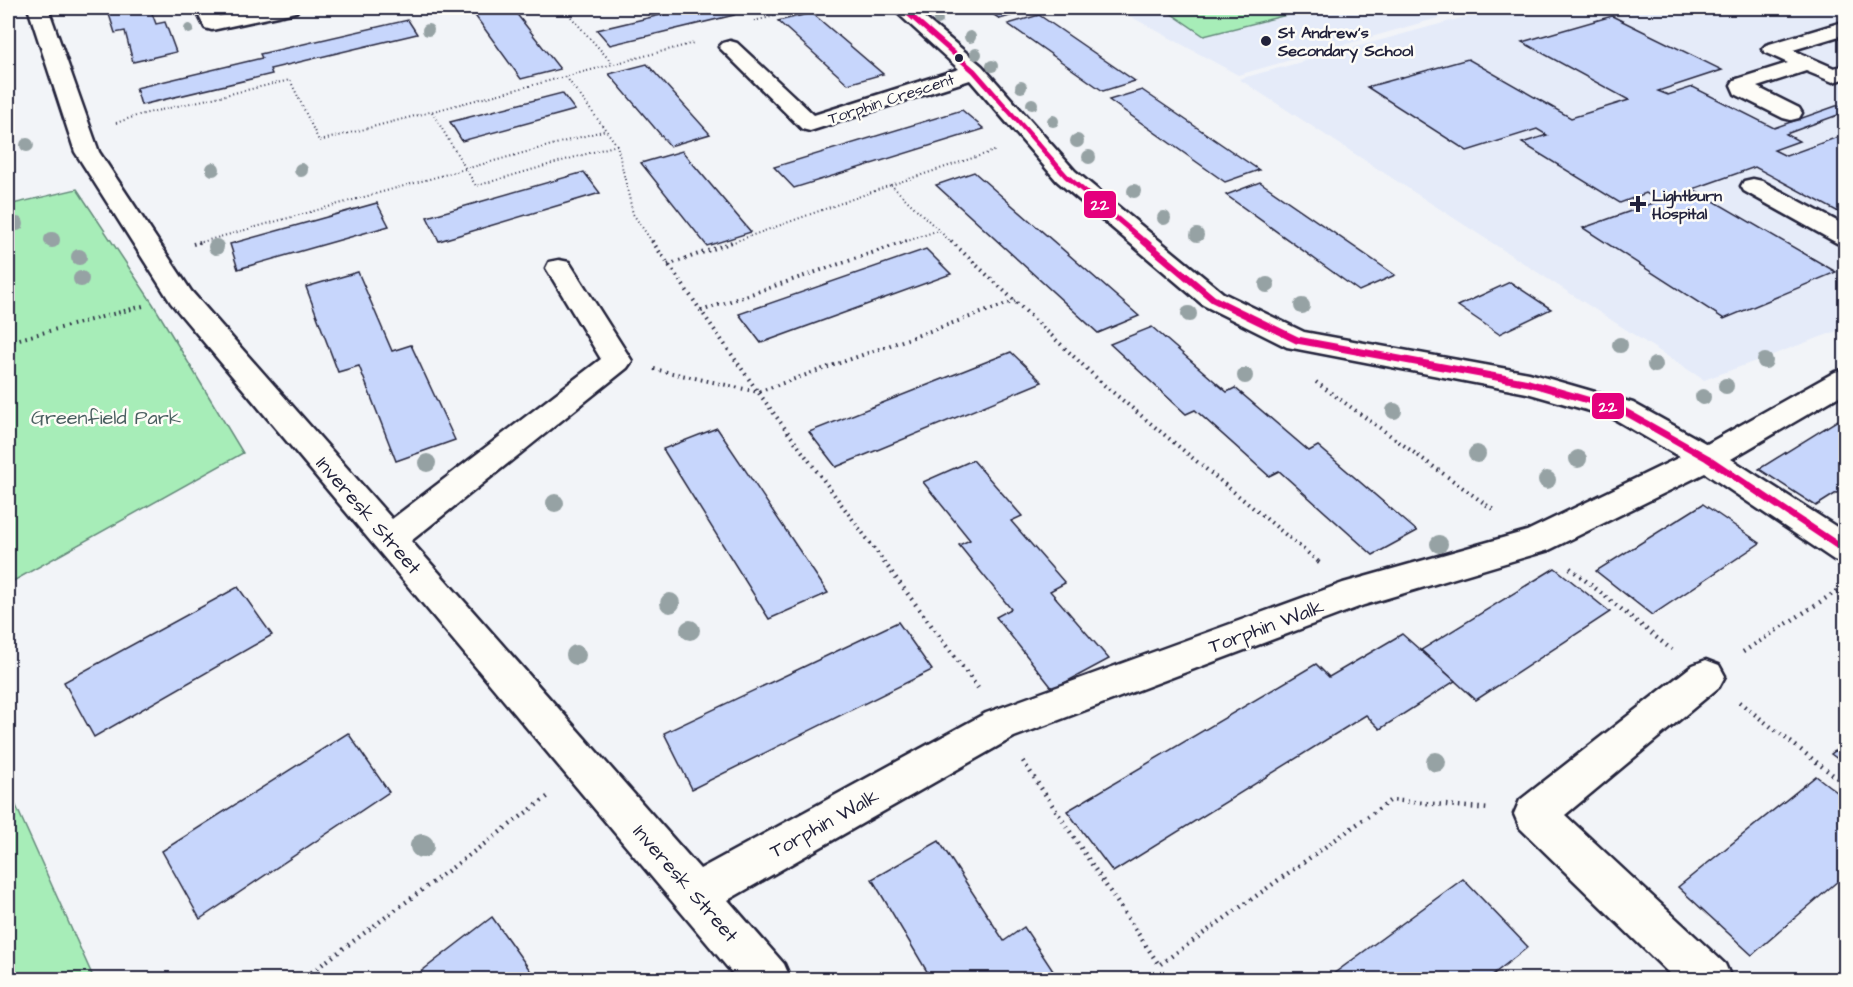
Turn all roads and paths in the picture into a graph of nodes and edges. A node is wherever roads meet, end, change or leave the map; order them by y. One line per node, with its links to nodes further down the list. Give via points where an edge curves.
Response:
1 (38, 8): 19 (street, Inveresk Street)
2 (205, 8): 3 (street, via 212,24)
3 (289, 8)
4 (563, 8): 11 (path)
5 (808, 8): 7 (path)
6 (902, 8): 13 (street, Torphin Crescent)
7 (748, 22)
8 (1845, 27): 12 (street, via 1773,49)
9 (702, 40): 11 (path)
10 (730, 47): 13 (street, Torphin Crescent, via 810,124)
11 (613, 64): 15 (path)
12 (1807, 64): 14 (street, via 1833,75); 17 (street, via 1742,85)
13 (974, 71): 20 (street, Torphin Crescent)
14 (1845, 71)
15 (566, 76): 16 (path); 18 (path)
16 (432, 112): 19 (path, via 319,141 290,80 139,115); 22 (path)
17 (1791, 113)
18 (606, 130): 21 (path); 22 (path)
19 (82, 136): 27 (street, Inveresk Street, via 87,152)
20 (1034, 138): 23 (path); 35 (street, Torphin Crescent, via 1066,176 1212,299 1297,340 1529,383 1623,410)
21 (617, 145): 22 (path, via 476,186); 28 (path, via 633,214)
22 (465, 169): 27 (path)
23 (891, 185): 25 (path); 28 (path)
24 (1753, 186): 26 (street)
25 (939, 230): 31 (path); 32 (path)
26 (1845, 237)
27 (154, 255): 30 (street, Inveresk Street)
28 (668, 265): 32 (path)
29 (559, 268): 36 (street, via 617,361)
30 (181, 297): 33 (path); 36 (street, Inveresk Street)
31 (1015, 301): 32 (path, via 758,392); 39 (path, via 1104,385)
32 (701, 311)
33 (8, 342)
34 (1845, 379): 35 (street, Torphin Walk)
35 (1707, 458): 37 (street, Torphin Crescent); 39 (street, Torphin Walk, via 1537,541)
36 (390, 540): 41 (street, Inveresk Street)
37 (1845, 551)
38 (1845, 585): 40 (path)
39 (1356, 593): 42 (street, Torphin Walk, via 1000,725)
40 (1706, 676): 45 (street, via 1535,814)
41 (587, 768): 42 (street, Inveresk Street); 43 (path)
42 (695, 895): 44 (street, Inveresk Street)
43 (301, 980)
44 (768, 980)
45 (1709, 980)

